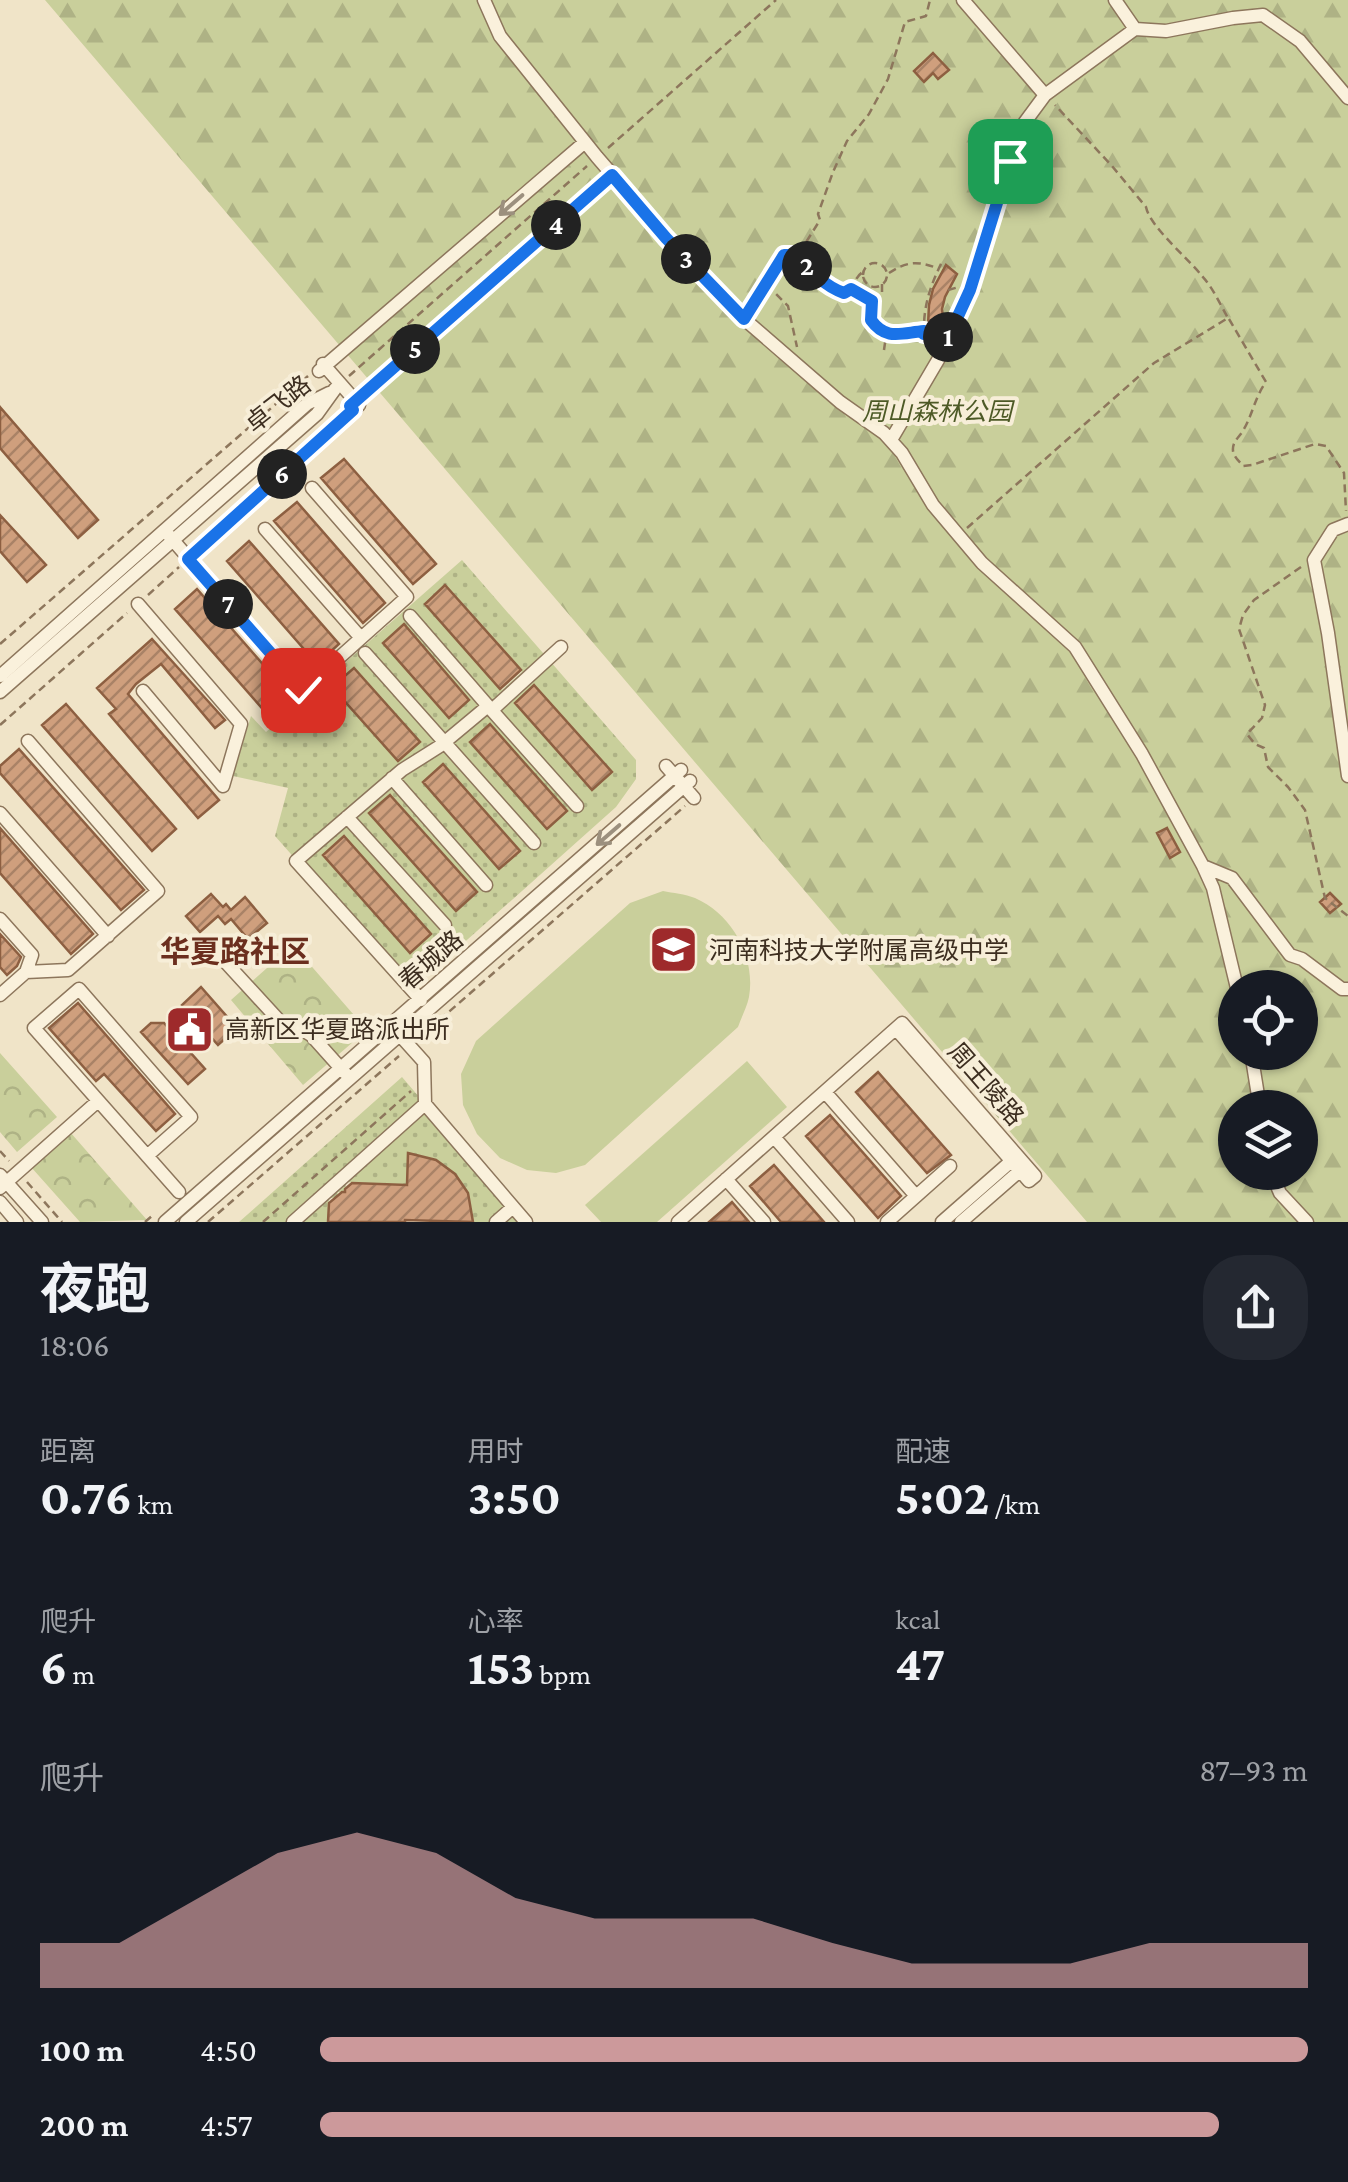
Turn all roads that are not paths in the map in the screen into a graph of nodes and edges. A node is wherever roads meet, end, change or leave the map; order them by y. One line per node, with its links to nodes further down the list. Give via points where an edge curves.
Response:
1 (484, 0): 7 (street, via 500,36)
2 (962, 0): 5 (street)
3 (1115, 0): 4 (street)
4 (1135, 29): 5 (street); 6 (street, via 1166,31 1263,15 1300,41)
5 (1046, 96): 10 (street, via 1024,122 970,290)
6 (1348, 98)
7 (585, 142): 8 (street); 9 (street, one-way to 9, via 321,367)
8 (612, 175): 9 (street, via 354,406); 10 (street, via 744,319)
9 (338, 387): 14 (street, 卓飞路, via 317,414)
10 (891, 440): 34 (street, via 982,564 1075,647)
11 (312, 488): 17 (street, via 406,597)
12 (1348, 520): 27 (street, via 1314,560)
13 (265, 529): 17 (street)
14 (169, 536): 17 (street, via 303,690); 20 (street, 卓飞路); 22 (street, 卓飞路)
15 (138, 604): 21 (street, via 241,724 223,786)
16 (410, 616): 23 (street)
17 (361, 638)
18 (562, 647): 23 (street)
19 (365, 653): 25 (street)
20 (0, 676)
21 (142, 691)
22 (0, 692)
23 (490, 708): 25 (street); 30 (street)
24 (28, 742): 38 (street, via 158,892)
25 (444, 743): 28 (street); 33 (street)
26 (678, 773): 29 (street); 46 (street, 春城路, one-way to 46); 47 (street, 春城路)
27 (1348, 776)
28 (392, 778): 32 (street); 35 (street)
29 (697, 796)
30 (577, 806)
31 (0, 813): 38 (street)
32 (347, 817): 37 (street); 46 (street, via 296,861)
33 (534, 843)
34 (1203, 866): 41 (street); 44 (street, via 1232,878 1290,955)
35 (486, 885)
36 (0, 919): 40 (street)
37 (445, 926)
38 (108, 936): 42 (street, via 68,970)
39 (208, 943): 48 (street, via 286,1028 311,1036)
40 (32, 955): 42 (street); 43 (street)
41 (1233, 970)
42 (47, 971): 43 (street)
43 (26, 972): 45 (street)
44 (1348, 989)
45 (0, 996)
46 (420, 1000): 47 (street, 春城路)
47 (400, 1036): 48 (street, 春城路); 51 (street, via 424,1062)
48 (346, 1073): 66 (street, 春城路); 67 (street, 春城路)
49 (825, 1092): 52 (street); 55 (street, 周王陵路, via 899,1026); 60 (street)
50 (96, 1098): 53 (street); 53 (street, via 34,1028 79,989 191,1116); 57 (street)
51 (425, 1104): 62 (street); 68 (street)
52 (774, 1137): 56 (street); 72 (street)
53 (147, 1156): 59 (street)
54 (950, 1166): 60 (street)
55 (1023, 1168): 74 (street); 75 (street)
56 (726, 1179): 63 (street); 71 (street)
57 (2, 1180): 65 (street)
58 (1279, 1190): 76 (street)
59 (180, 1192)
60 (916, 1196): 73 (street)
61 (0, 1202): 64 (street)
62 (513, 1207): 69 (street); 70 (street)
63 (683, 1220)
64 (17, 1222)
65 (42, 1222)
66 (165, 1222)
67 (186, 1222)
68 (293, 1222)
69 (496, 1222)
70 (526, 1222)
71 (764, 1222)
72 (848, 1222)
73 (887, 1222)
74 (942, 1222)
75 (960, 1222)
76 (1307, 1222)

